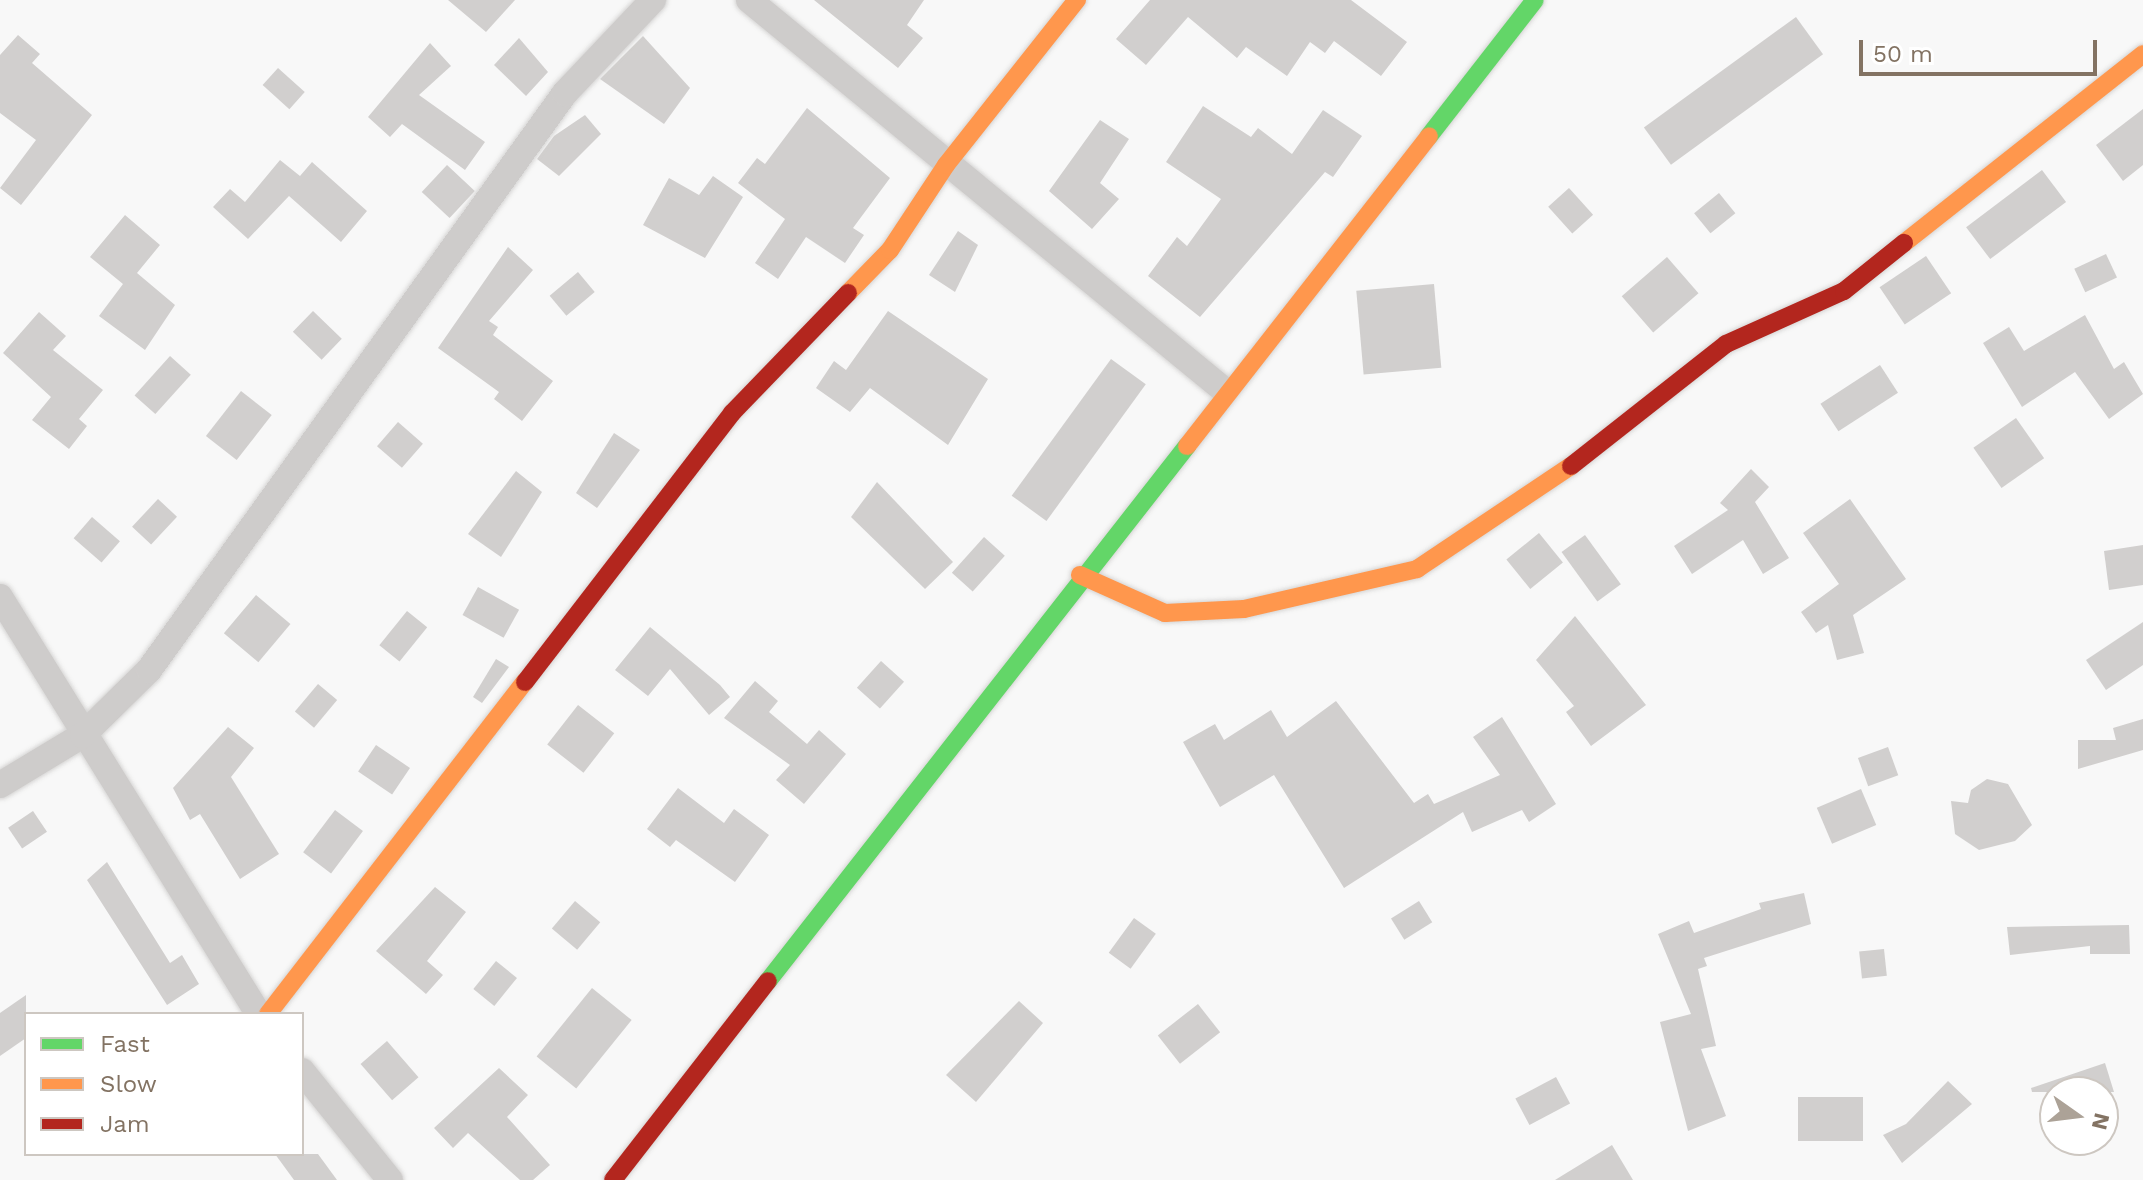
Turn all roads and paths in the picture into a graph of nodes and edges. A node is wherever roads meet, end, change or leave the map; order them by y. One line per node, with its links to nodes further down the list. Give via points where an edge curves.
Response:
1 (653, 0): 10 (street, via 565,93 149,670)
2 (749, 0): 6 (street)
3 (1077, 0): 6 (street)
4 (1535, 0): 7 (street)
5 (2143, 54): 8 (street, via 1844,291 1726,344 1523,504 1417,569 1244,609 1165,613)
6 (946, 165): 7 (street); 13 (street, via 890,250 732,413)
7 (1224, 390): 8 (street)
8 (1080, 575): 16 (street)
9 (0, 597): 10 (street)
10 (83, 735): 11 (street); 12 (street)
11 (0, 785)
12 (258, 1012)
13 (270, 1012)
14 (304, 1073): 15 (street)
15 (390, 1180)
16 (613, 1180)

